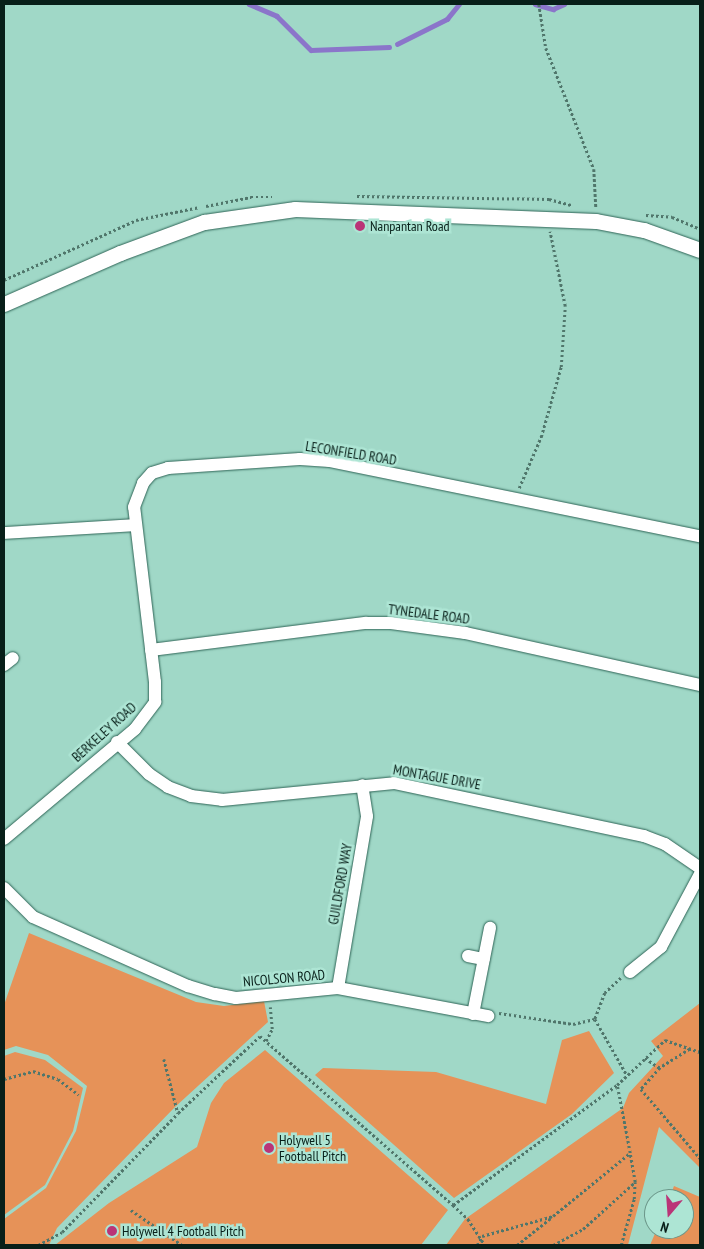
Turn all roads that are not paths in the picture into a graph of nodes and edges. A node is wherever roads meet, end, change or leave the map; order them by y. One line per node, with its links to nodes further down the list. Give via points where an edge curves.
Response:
1 (700, 250): 2 (street, via 644,230 596,221 295,209 194,226 120,253)
2 (4, 304)
3 (135, 525): 4 (street); 5 (street, LECONFIELD ROAD, via 134,507 143,483 152,473 177,468 300,459 330,461); 6 (street, BERKELEY ROAD)
4 (4, 533)
5 (700, 536)
6 (151, 650): 7 (street, TYNEDALE ROAD, via 366,623 391,623 464,633); 8 (street, BERKELEY ROAD, via 155,702 142,722)
7 (700, 684)
8 (117, 742): 9 (street, MONTAGUE DRIVE, via 149,774 168,787 206,799); 10 (street, BERKELEY ROAD)
9 (362, 785): 11 (street, MONTAGUE DRIVE, via 394,783 446,792 636,834 665,844); 18 (street, GUILDFORD WAY, via 367,816)
10 (4, 839)
11 (700, 868)
12 (700, 874): 17 (street, via 662,947)
13 (4, 888): 18 (street, NICOLSON ROAD, via 34,918 188,986 236,998)
14 (490, 928): 16 (street)
15 (468, 956): 16 (street)
16 (484, 959): 19 (street)
17 (630, 972)
18 (338, 988): 19 (street, NICOLSON ROAD)
19 (473, 1014): 20 (street, NICOLSON ROAD)
20 (488, 1016)

